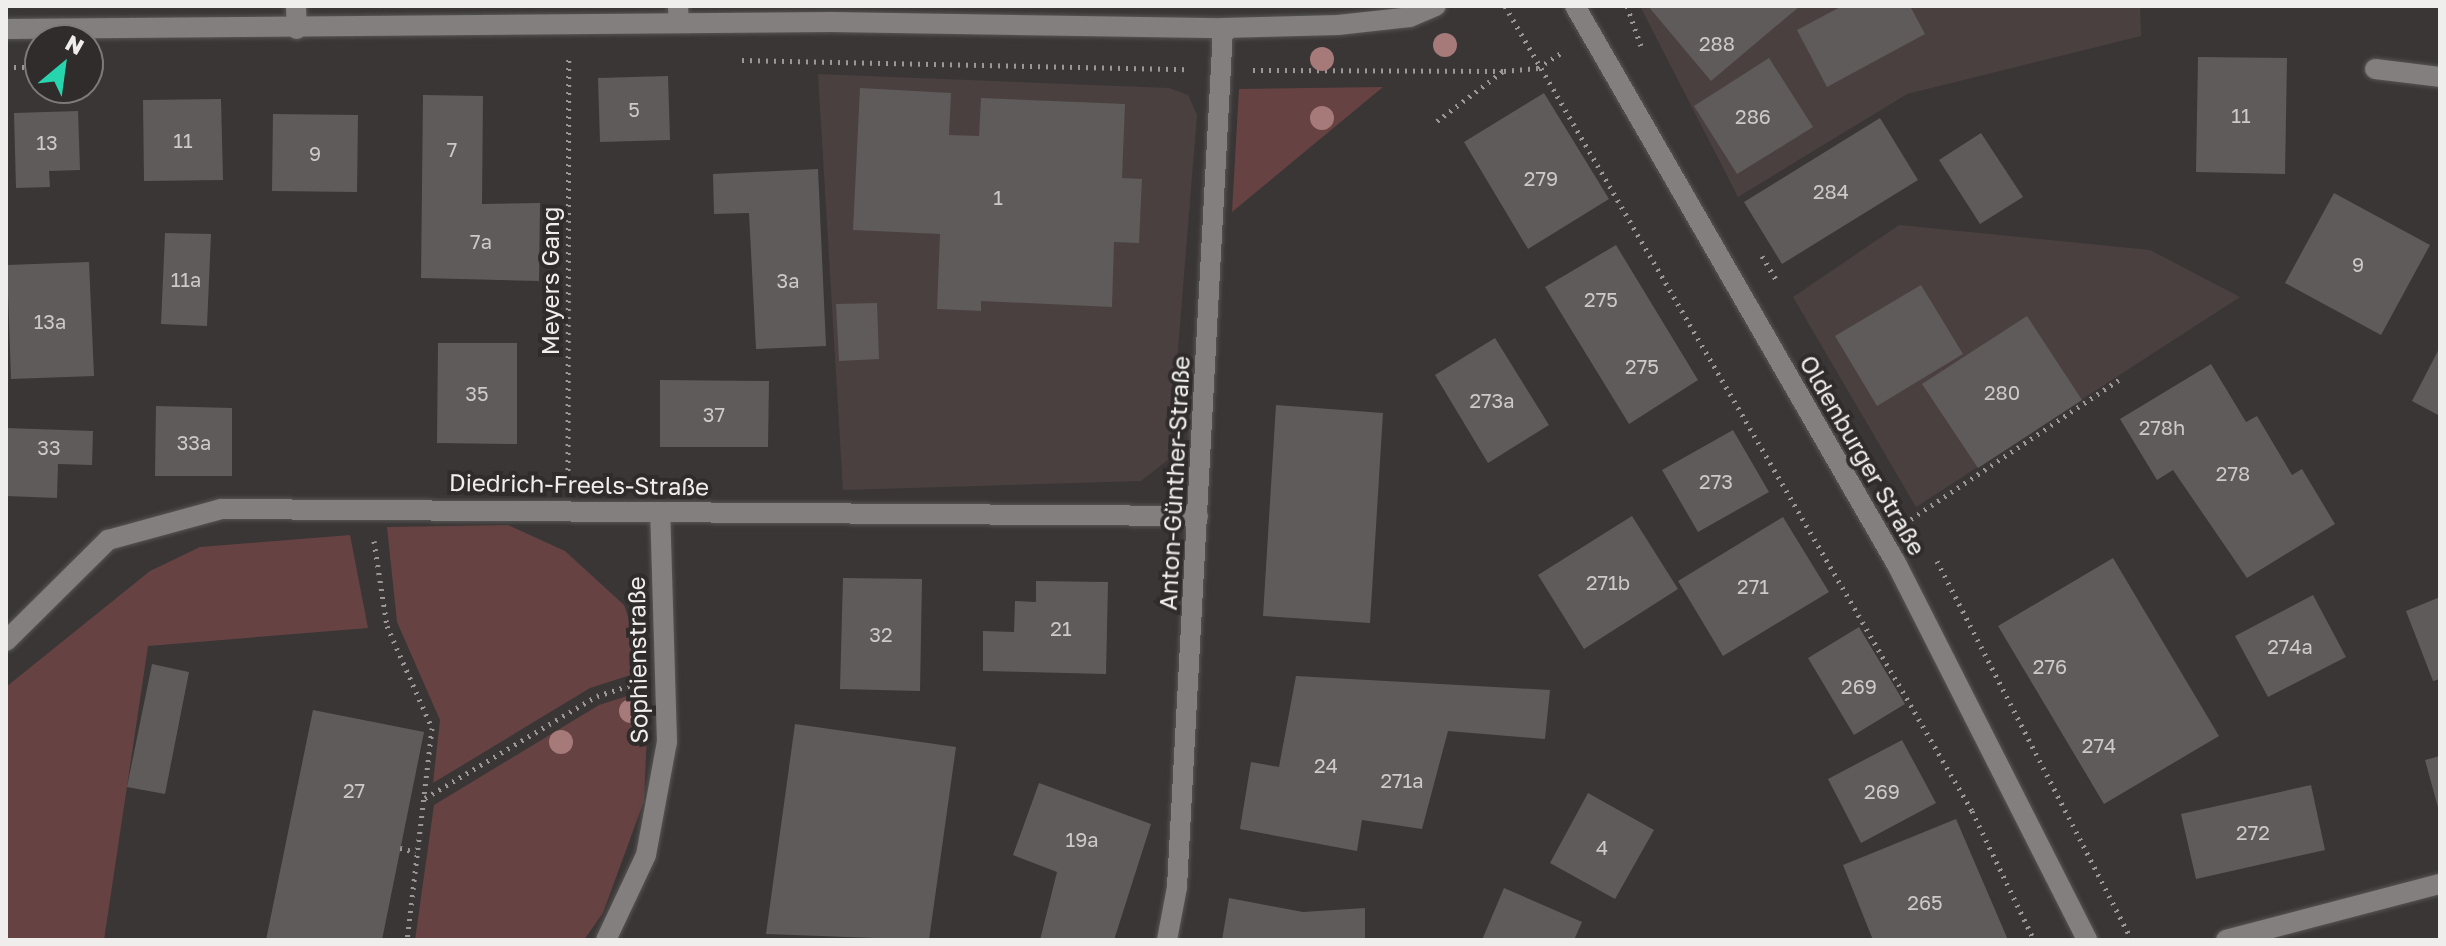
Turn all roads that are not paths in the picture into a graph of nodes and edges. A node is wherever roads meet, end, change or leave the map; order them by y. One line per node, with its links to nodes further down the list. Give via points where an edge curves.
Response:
1 (296, 6): 7 (street)
2 (1436, 6): 5 (street, via 1410,17 1338,25)
3 (1575, 6): 16 (street, Oldenburger Straße, via 1896,563)
4 (679, 14): 5 (street); 7 (street)
5 (1223, 28): 11 (street, Anton-Günther-Straße)
6 (6, 29): 7 (street)
7 (297, 29)
8 (2375, 69): 9 (street)
9 (2440, 77)
10 (660, 512): 11 (street, Diedrich-Freels-Straße); 12 (street, Diedrich-Freels-Straße, via 568,507 221,509 159,520 108,540); 14 (street, Sophienstraße, via 667,742 646,855)
11 (1198, 516): 15 (street, Anton-Günther-Straße)
12 (6, 641)
13 (2440, 884): 17 (street)
14 (606, 940)
15 (1167, 940)
16 (2087, 940)
17 (2226, 940)

